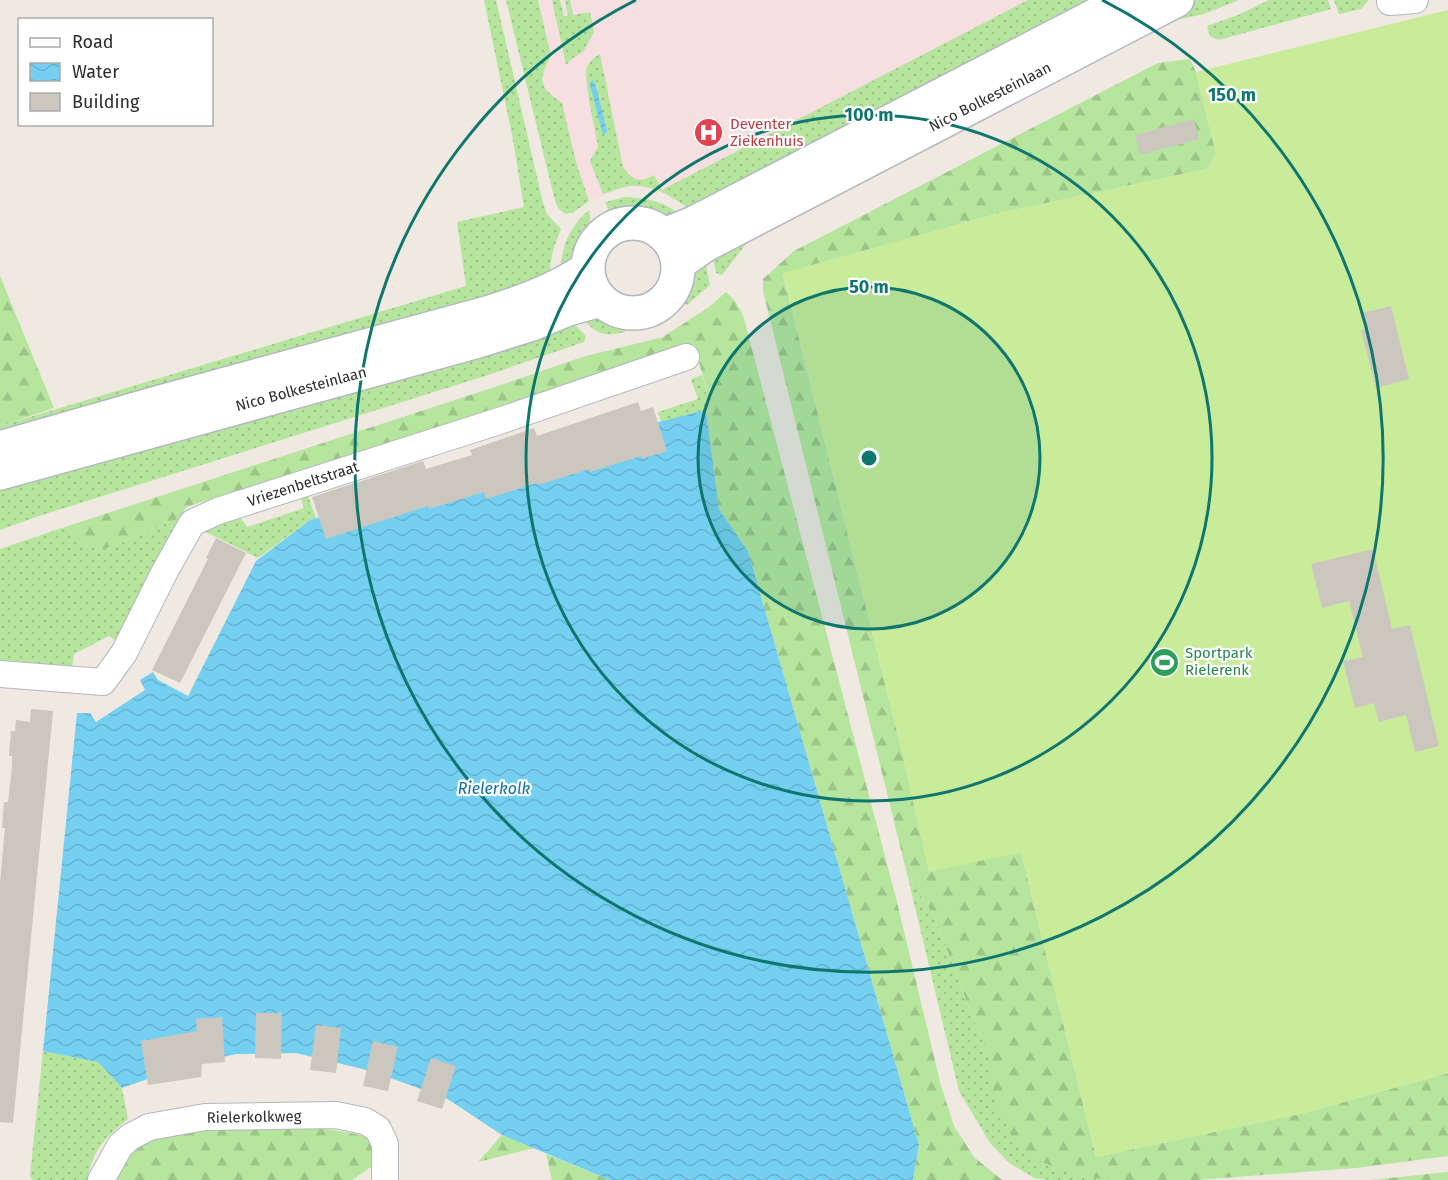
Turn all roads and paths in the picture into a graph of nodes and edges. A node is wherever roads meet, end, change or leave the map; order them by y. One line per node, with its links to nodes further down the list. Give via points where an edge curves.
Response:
1 (1125, 0): 3 (street, Nico Bolkesteinlaan, via 694,223)
2 (1177, 0): 3 (street, Nico Bolkesteinlaan, via 716,239)
3 (671, 249): 4 (street, via 654,228 642,223 617,225 606,231 592,248); 5 (street, via 677,277 664,301 639,313 625,313)
4 (587, 269): 5 (street, via 593,291); 7 (street, Nico Bolkesteinlaan, via 526,301 487,313)
5 (601, 300): 8 (street, Nico Bolkesteinlaan, via 478,341)
6 (686, 357): 9 (street, Vriezenbeltstraat, via 192,523 124,653 102,682)
7 (0, 448)
8 (0, 473)
9 (0, 674)
10 (101, 1180): 11 (street, Rielerkolkweg, via 120,1146 149,1127 205,1117 336,1115 365,1121 378,1129 385,1144)
11 (385, 1180)

